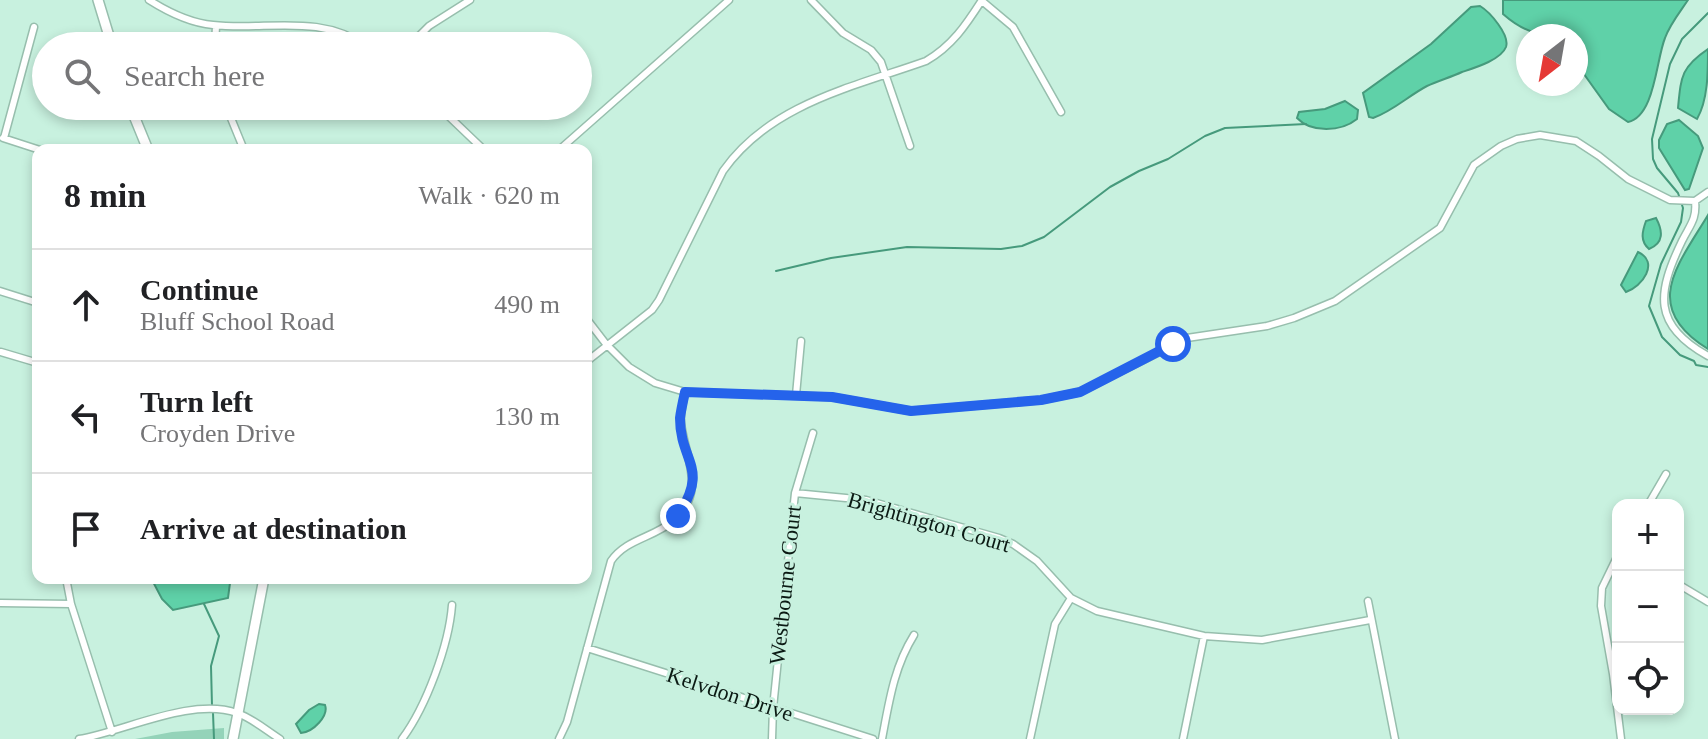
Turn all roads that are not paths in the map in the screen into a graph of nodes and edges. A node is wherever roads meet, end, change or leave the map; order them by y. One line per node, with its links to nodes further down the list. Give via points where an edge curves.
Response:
1 (98, 0): 10 (main road)
2 (149, 0): 7 (street, via 178,16)
3 (470, 0): 13 (street)
4 (729, 0): 24 (street)
5 (811, 0): 15 (street, via 843,33 871,50)
6 (982, 1): 15 (street, via 937,55); 16 (street, via 1013,27)
7 (216, 26): 11 (street); 12 (street, via 298,24)
8 (34, 27): 9 (street)
9 (33, 32)
10 (108, 32)
11 (216, 32)
12 (339, 32)
13 (424, 32)
14 (32, 34): 20 (street)
15 (886, 74): 25 (street); 33 (street, via 791,111 734,155 708,197 668,287 652,310)
16 (1061, 112)
17 (136, 120): 21 (main road)
18 (232, 120): 22 (street)
19 (453, 120): 23 (street)
20 (2, 138): 26 (street)
21 (146, 144)
22 (242, 144)
23 (478, 144)
24 (566, 144)
25 (910, 146)
26 (32, 147)
27 (1708, 192): 28 (street)
28 (1695, 201): 35 (street, via 1696,219 1670,267 1663,302 1678,335); 39 (street, via 1657,195 1576,141 1540,135 1517,139 1474,165 1446,221 1433,235 1335,301 1294,318 1187,338 1063,397 911,411)
29 (0, 291): 30 (street)
30 (32, 301)
31 (592, 326): 33 (street)
32 (801, 341): 39 (street)
33 (606, 344): 36 (street); 38 (street, via 640,375)
34 (1, 352): 37 (street)
35 (1708, 356)
36 (592, 357)
37 (32, 361)
38 (685, 392): 39 (street); 57 (street, via 681,422 693,470 690,494 673,521 624,547 611,561)
39 (796, 395)
40 (813, 433): 42 (street, Westbourne Court)
41 (1666, 474): 43 (street)
42 (795, 493): 48 (street, Brightington Court, via 866,500 999,538 1037,561); 58 (street, Westbourne Court)
43 (1651, 499)
44 (1612, 567): 72 (street, via 1601,606)
45 (67, 584): 52 (street)
46 (263, 584): 59 (main road)
47 (1684, 588): 50 (street)
48 (1071, 598): 56 (street, Brightington Court, via 1111,615); 69 (street, via 1055,624)
49 (1368, 601): 54 (street)
50 (1708, 602)
51 (0, 603): 52 (street)
52 (71, 604): 60 (street)
53 (452, 605): 64 (street, via 447,641)
54 (1370, 620): 56 (street, Brightington Court, via 1262,640); 71 (street)
55 (914, 635): 68 (street, via 892,684)
56 (1204, 636): 70 (street)
57 (587, 648): 58 (street, Kelvdon Drive); 65 (street)
58 (773, 708): 66 (street, Westbourne Court); 67 (street, Kelvdon Drive)
59 (237, 713): 60 (street, via 200,709); 62 (main road); 63 (street)
60 (112, 732): 61 (street)
61 (79, 739)
62 (233, 739)
63 (280, 739)
64 (402, 739)
65 (559, 739)
66 (772, 739)
67 (873, 739)
68 (882, 739)
69 (1030, 739)
70 (1183, 739)
71 (1395, 739)
72 (1621, 739)

